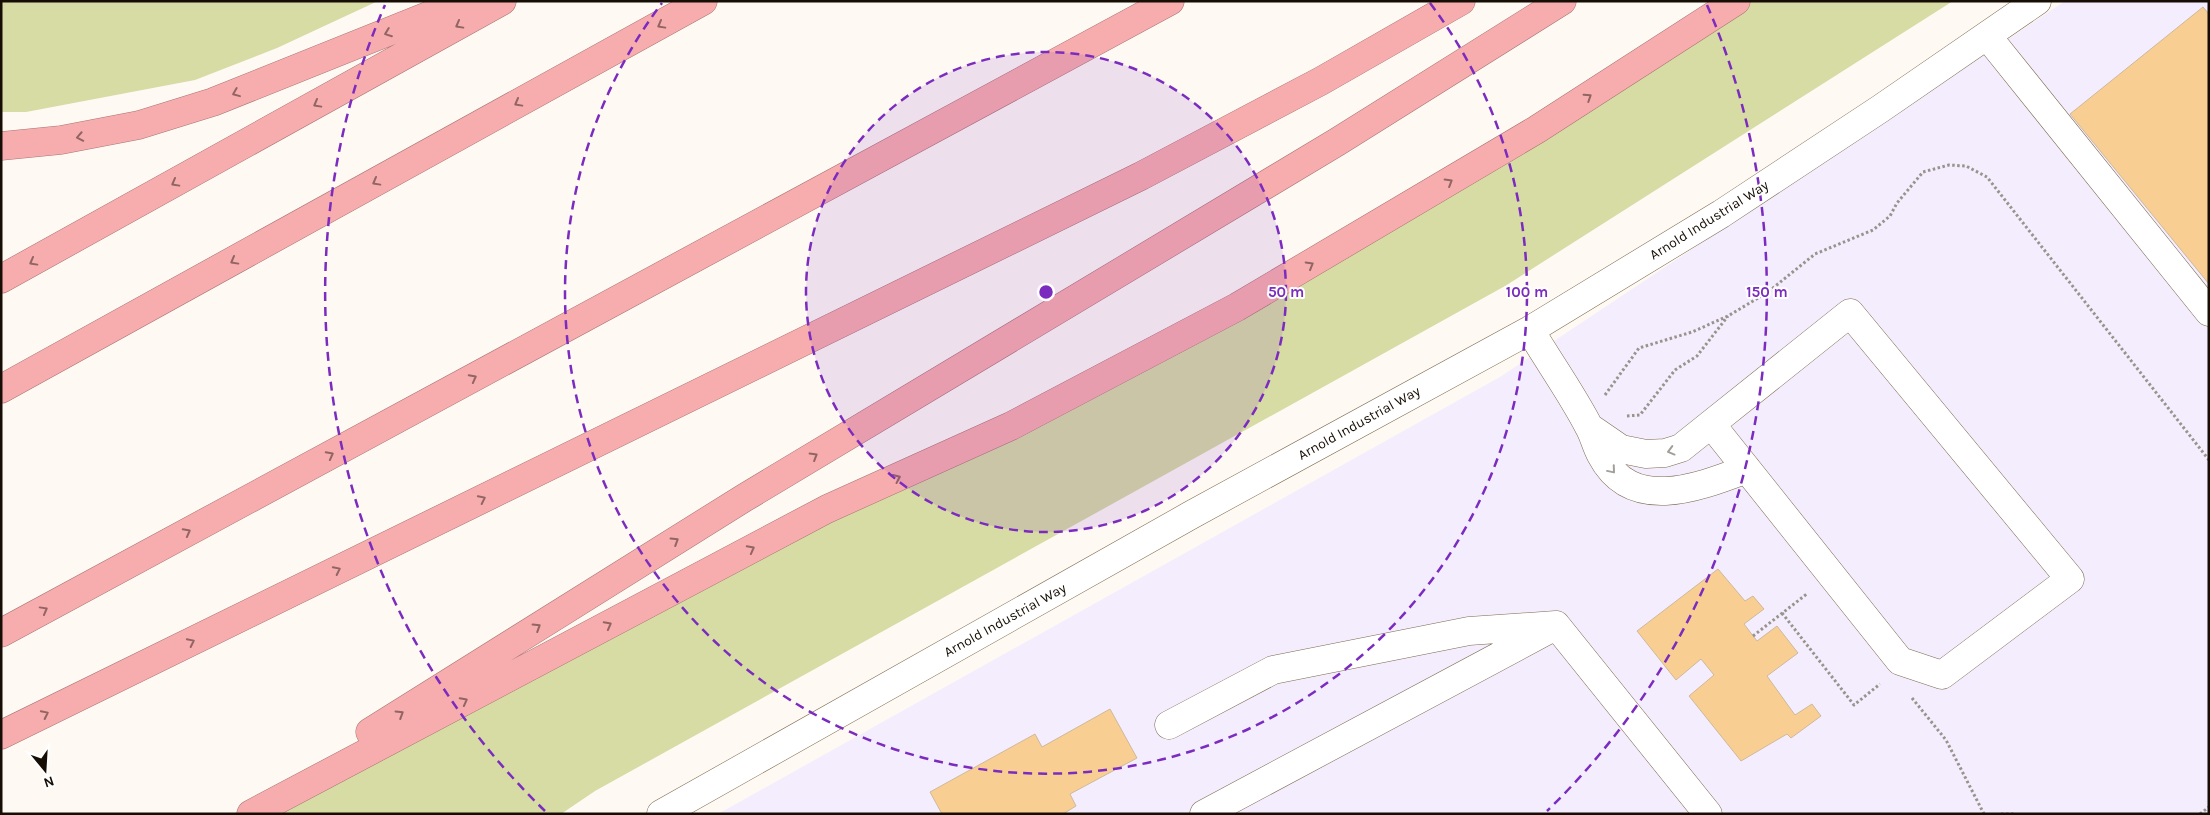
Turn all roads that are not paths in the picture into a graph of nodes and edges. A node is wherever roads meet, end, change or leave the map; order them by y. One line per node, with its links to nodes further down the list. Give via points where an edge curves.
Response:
1 (465, 1): 10 (highway, one-way to 10, via 212,102 139,125 62,140)
2 (502, 1): 11 (highway, one-way to 11)
3 (703, 1): 14 (highway, one-way to 14)
4 (1170, 1): 19 (highway, one-way to 4)
5 (1461, 1): 21 (highway, one-way to 5, via 1141,176 1322,81)
6 (1562, 1): 22 (highway, one-way to 6, via 744,498 1345,136)
7 (1736, 1): 23 (highway, one-way to 7, via 827,509 1011,426 1238,308 1536,130)
8 (2037, 1): 9 (street, Arnold Industrial Way)
9 (1988, 37): 12 (street); 13 (street, Arnold Industrial Way, via 1721,214)
10 (1, 146)
11 (1, 279)
12 (2209, 312)
13 (1530, 330): 16 (street); 24 (street, Arnold Industrial Way, via 1191,515)
14 (1, 389)
15 (1711, 424): 16 (street, one-way to 16, via 1681,448 1646,454 1621,449); 17 (street); 17 (street, via 1850,313 2070,579 1942,675 1900,661)
16 (1589, 427): 17 (street, one-way to 17, via 1601,456 1617,476 1636,487 1655,492 1680,491)
17 (1747, 469)
18 (1556, 625): 20 (street, via 1469,631 1273,670); 25 (street); 26 (street)
19 (1, 633)
20 (1169, 725)
21 (1, 735)
22 (240, 814)
23 (251, 814)
24 (661, 814)
25 (1204, 814)
26 (1708, 814)

